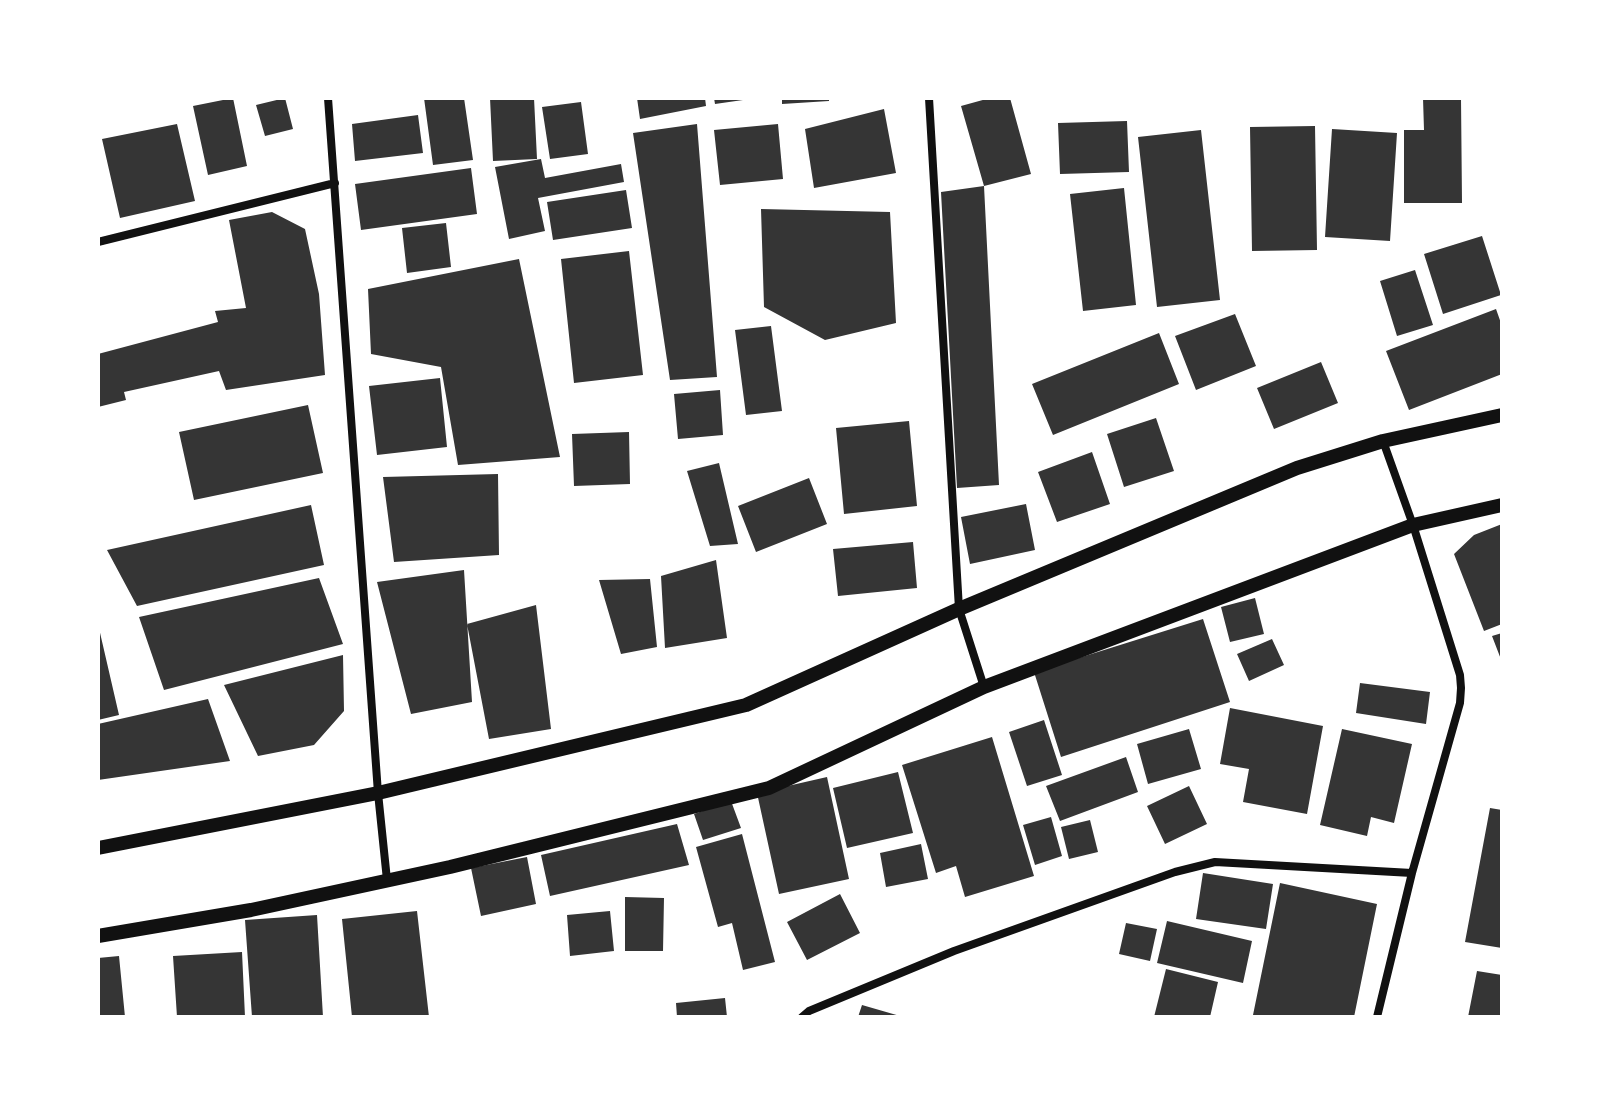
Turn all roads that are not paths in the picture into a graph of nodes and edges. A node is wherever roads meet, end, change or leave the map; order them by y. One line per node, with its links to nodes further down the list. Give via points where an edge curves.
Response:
1 (328, 98): 3 (street)
2 (929, 98): 9 (street)
3 (335, 183): 4 (street); 11 (street)
4 (98, 242)
5 (1502, 415): 6 (street)
6 (1383, 441): 8 (street); 9 (street, via 1297,468)
7 (1502, 505): 8 (street)
8 (1413, 525): 10 (street); 13 (street, via 1461,688)
9 (959, 609): 10 (street); 11 (street, via 746,705)
10 (984, 687): 14 (street, via 769,788)
11 (378, 793): 12 (street); 14 (street)
12 (98, 848)
13 (1412, 873): 16 (street, via 1215,862 954,951); 17 (street)
14 (387, 880): 15 (street)
15 (98, 936)
16 (802, 1017)
17 (1377, 1017)

